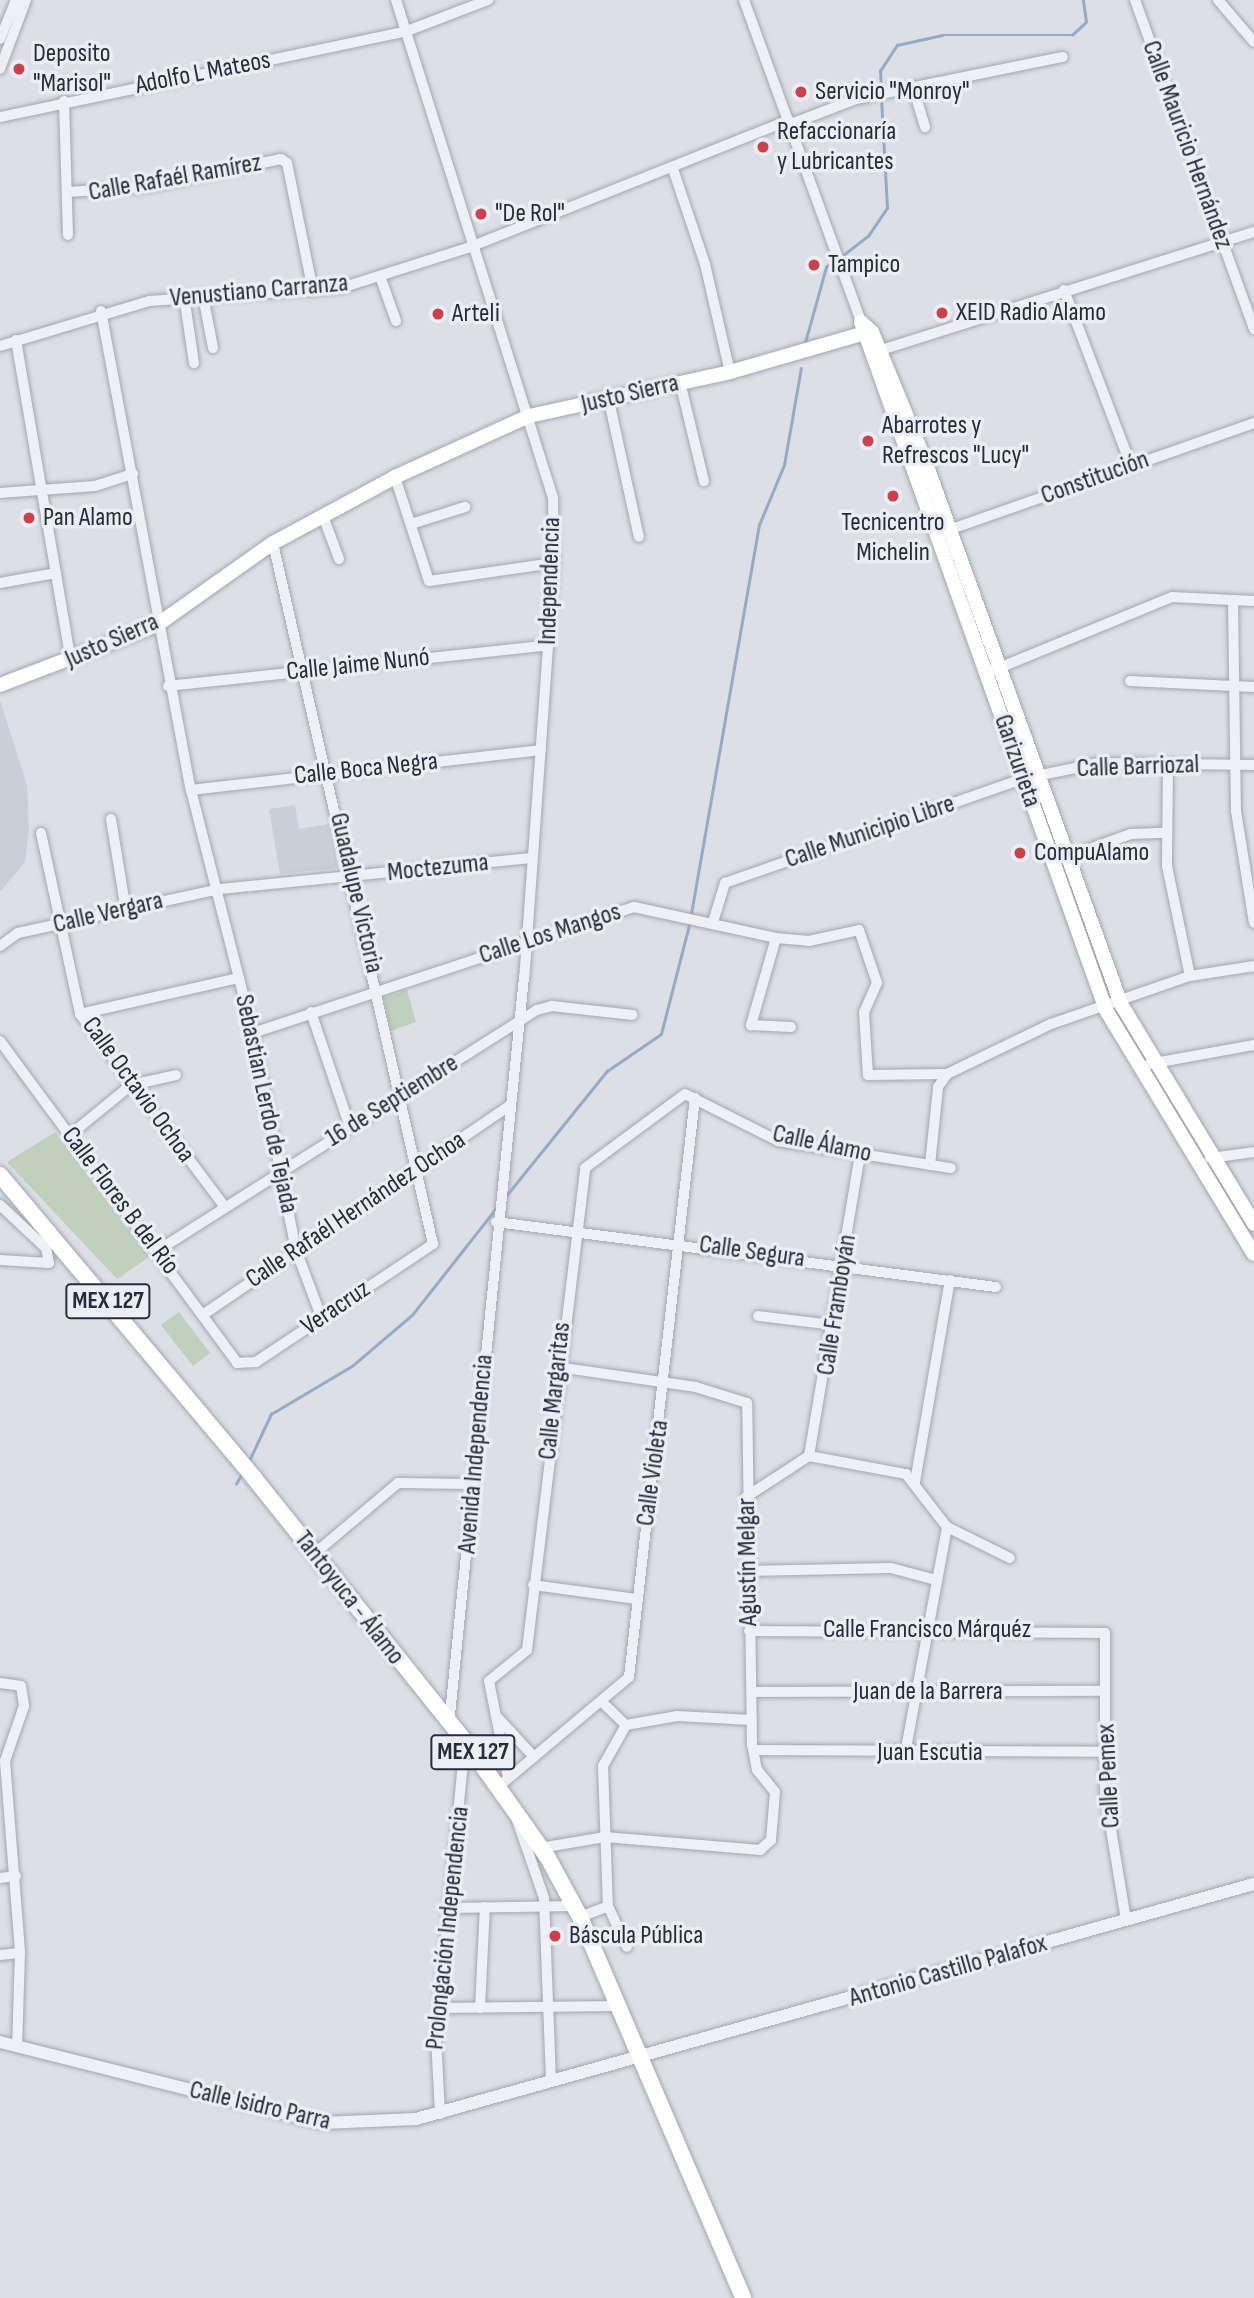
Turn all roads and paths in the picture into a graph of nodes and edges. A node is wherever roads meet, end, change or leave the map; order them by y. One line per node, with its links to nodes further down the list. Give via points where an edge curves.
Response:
1 (16, 0): 10 (street)
2 (26, 0): 13 (street)
3 (396, 0): 9 (street, Independencia)
4 (488, 0): 9 (street, Adolfo L Mateos)
5 (744, 0): 17 (street, Garizurieta)
6 (1135, 0): 23 (street, Calle Mauricio Hernández)
7 (1235, 0): 8 (street)
8 (1221, 4): 11 (street)
9 (407, 31): 15 (street, Adolfo L Mateos); 24 (street, Independencia)
10 (0, 39)
11 (1254, 42)
12 (1063, 57): 14 (street, Venustiano Carranza)
13 (0, 69)
14 (913, 87): 17 (street, Venustiano Carranza, via 856,99); 18 (street)
15 (64, 101): 16 (street, Adolfo L Mateos); 20 (street, Calle Rafaél Ramírez)
16 (0, 117)
17 (790, 122): 19 (street, Venustiano Carranza); 33 (street, Garizurieta)
18 (925, 127)
19 (673, 169): 24 (street, Venustiano Carranza); 39 (street, via 705,264)
20 (66, 192): 22 (street); 27 (street, Calle Rafaél Ramírez, via 146,187 281,159 287,163)
21 (1254, 232): 23 (street)
22 (68, 235)
23 (1222, 242): 26 (street); 32 (street, Calle Mauricio Hernández)
24 (470, 247): 25 (street, Venustiano Carranza); 42 (street, Independencia)
25 (380, 276): 27 (street, Venustiano Carranza); 31 (street)
26 (1064, 289): 37 (street); 44 (street)
27 (313, 291): 29 (street, Venustiano Carranza)
28 (184, 296): 29 (street, Venustiano Carranza); 30 (street, Venustiano Carranza); 38 (street)
29 (203, 296): 36 (street)
30 (101, 312): 34 (street, Venustiano Carranza); 45 (street)
31 (396, 321)
32 (1254, 329)
33 (865, 330): 37 (main road, Garizurieta); 39 (main road, Justo Sierra)
34 (16, 340): 35 (street, Venustiano Carranza); 48 (street)
35 (0, 346)
36 (213, 348)
37 (874, 352): 53 (main road, Garizurieta)
38 (194, 363)
39 (730, 372): 40 (main road, Justo Sierra)
40 (680, 382): 41 (main road, Justo Sierra); 47 (street)
41 (609, 401): 42 (main road, Justo Sierra); 54 (street)
42 (529, 416): 46 (main road, Justo Sierra); 57 (street, Independencia, via 553,498)
43 (1254, 423): 44 (street, Constitución)
44 (1131, 465): 53 (street, Constitución)
45 (133, 474): 48 (street, via 95,486); 62 (street)
46 (395, 477): 51 (main road, Justo Sierra); 52 (street)
47 (704, 481)
48 (41, 486): 49 (street); 58 (street)
49 (0, 493)
50 (464, 507): 52 (street)
51 (323, 516): 55 (main road, Justo Sierra); 56 (street)
52 (411, 524): 57 (street, via 429,581)
53 (943, 533): 66 (main road, Garizurieta)
54 (639, 537)
55 (273, 543): 62 (main road, Justo Sierra); 65 (street, Guadalupe Victoria)
56 (339, 559)
57 (554, 562): 63 (street, Independencia)
58 (56, 573): 59 (street); 64 (street)
59 (0, 583)
60 (1233, 600): 61 (street); 66 (street, via 1160,600); 70 (street)
61 (1254, 601)
62 (158, 625): 64 (main road, Justo Sierra); 69 (street, Sebastian Lerdo de Tejada)
63 (549, 645): 65 (street, Calle Jaime Nunó); 72 (street, Independencia)
64 (71, 661): 68 (main road, Justo Sierra)
65 (304, 670): 69 (street, Calle Jaime Nunó); 76 (street, Guadalupe Victoria)
66 (994, 670): 77 (main road, Garizurieta); 78 (main road, Garizurieta)
67 (1130, 681): 70 (street)
68 (0, 685)
69 (168, 686): 79 (street, Sebastian Lerdo de Tejada)
70 (1238, 686): 71 (street); 74 (street)
71 (1254, 687)
72 (541, 750): 76 (street, Calle Boca Negra); 84 (street, Independencia)
73 (1168, 764): 74 (street, Calle Barriozal); 77 (street, Calle Barriozal, via 1099,763); 82 (street)
74 (1239, 765): 75 (street, Calle Barriozal); 89 (street, via 1236,811)
75 (1254, 765)
76 (327, 772): 79 (street, Calle Boca Negra); 85 (street, Guadalupe Victoria)
77 (1040, 775): 78 (street, Calle Barriozal); 83 (main road, Garizurieta)
78 (1022, 779): 88 (street, Calle Municipio Libre, via 721,890); 99 (main road, Garizurieta)
79 (191, 790): 86 (street, Sebastian Lerdo de Tejada)
80 (111, 819): 87 (street)
81 (41, 833): 90 (street, Calle Octavio Ochoa)
82 (1164, 833): 83 (street, via 1130,834); 95 (street)
83 (1067, 857): 98 (main road, Garizurieta)
84 (531, 858): 85 (street, Moctezuma); 92 (street, Independencia)
85 (352, 877): 86 (street, Moctezuma); 97 (street, Guadalupe Victoria)
86 (220, 889): 87 (street, Calle Vergara); 96 (street, Sebastian Lerdo de Tejada)
87 (126, 911): 90 (street, Calle Vergara)
88 (709, 921): 91 (street, Calle Los Mangos); 92 (street, Calle Los Mangos, via 624,908)
89 (1254, 923)
90 (61, 924): 93 (street, Calle Vergara, via 18,933); 101 (street, Calle Octavio Ochoa)
91 (776, 938): 104 (street, via 751,1025); 110 (street, Calle Los Mangos, via 808,941 853,927 877,983 864,1012 868,1075)
92 (526, 941): 97 (street, Calle Los Mangos); 103 (street, Independencia)
93 (0, 946)
94 (1254, 966): 95 (street)
95 (1190, 976): 98 (street)
96 (239, 978): 101 (street); 105 (street, Sebastian Lerdo de Tejada)
97 (379, 990): 100 (street, Calle Los Mangos); 113 (street, Guadalupe Victoria)
98 (1121, 1004): 99 (street); 108 (main road, Garizurieta)
99 (1106, 1010): 109 (main road, Garizurieta); 110 (street, via 1043,1026)
100 (311, 1012): 105 (street, Calle Los Mangos); 117 (street)
101 (80, 1014): 112 (street, Calle Octavio Ochoa)
102 (634, 1014): 103 (street, 16 de Septiembre, via 552,1006)
103 (520, 1020): 113 (street, 16 de Septiembre); 116 (street, Independencia)
104 (791, 1027)
105 (253, 1033): 126 (street, Sebastian Lerdo de Tejada)
106 (0, 1041): 118 (street, Calle Flores B del Río)
107 (1254, 1045): 108 (street)
108 (1153, 1062): 109 (street); 121 (main road, Garizurieta)
109 (1136, 1068): 122 (main road, Garizurieta)
110 (947, 1074): 123 (street, via 938,1087)
111 (176, 1075): 112 (street)
112 (131, 1085): 118 (street); 130 (street, Calle Octavio Ochoa)
113 (402, 1095): 117 (street, 16 de Septiembre); 124 (street, Guadalupe Victoria)
114 (680, 1095): 115 (street, Calle Álamo); 133 (street, Calle Margaritas, via 585,1168)
115 (695, 1098): 120 (street, Calle Álamo, via 778,1141); 134 (street, Calle Violeta)
116 (509, 1106): 124 (street, Calle Rafaél Hernández Ochoa); 128 (street, Independencia)
117 (350, 1127): 126 (street, 16 de Septiembre)
118 (70, 1135): 137 (street, Calle Flores B del Río)
119 (1254, 1152): 121 (street)
120 (860, 1153): 123 (street, Calle Álamo); 140 (street, Calle Framboyán)
121 (1212, 1158): 122 (street); 132 (main road, Garizurieta)
122 (1193, 1160): 138 (main road, Garizurieta)
123 (930, 1165): 125 (street, Calle Álamo)
124 (418, 1166): 135 (street, Guadalupe Victoria); 136 (street, Calle Rafaél Hernández Ochoa)
125 (951, 1168)
126 (281, 1172): 130 (street, 16 de Septiembre); 136 (street, Sebastian Lerdo de Tejada)
127 (0, 1175): 155 (main road, Tantoyuca - Álamo / MEX 127)
128 (500, 1184): 131 (street, Avenida Independencia)
129 (0, 1205): 139 (street, via 46,1248 48,1264)
130 (225, 1207): 137 (street, 16 de Septiembre)
131 (497, 1219): 133 (street, Calle Segura); 152 (street, Avenida Independencia)
132 (1254, 1224)
133 (573, 1229): 134 (street, Calle Segura); 148 (street, Calle Margaritas)
134 (678, 1242): 140 (street, Calle Segura); 149 (street, Calle Violeta)
135 (433, 1244): 144 (street, Veracruz)
136 (296, 1250): 143 (street, Calle Rafaél Hernández Ochoa); 144 (street, Sebastian Lerdo de Tejada)
137 (157, 1251): 143 (street, Calle Flores B del Río)
138 (1254, 1254)
139 (0, 1260)
140 (844, 1265): 141 (street, Calle Segura); 146 (street, Calle Framboyán)
141 (950, 1280): 142 (street, Calle Segura); 151 (street)
142 (996, 1287)
143 (204, 1314): 147 (street, Calle Flores B del Río)
144 (321, 1316): 147 (street, Veracruz, via 256,1362)
145 (758, 1316): 146 (street)
146 (833, 1325): 150 (street, Calle Framboyán)
147 (237, 1363)
148 (558, 1367): 149 (street); 159 (street, Calle Margaritas)
149 (665, 1382): 153 (street, Agustín Melgar, via 747,1404); 160 (street, Calle Violeta)
150 (809, 1456): 151 (street, via 895,1471); 153 (street)
151 (915, 1482): 154 (street)
152 (473, 1484): 155 (street, via 398,1483); 171 (street, Avenida Independencia)
153 (746, 1497): 157 (street, Agustín Melgar)
154 (947, 1527): 156 (street); 158 (street)
155 (314, 1553): 171 (main road, Tantoyuca - Álamo / MEX 127)
156 (1010, 1558)
157 (747, 1571): 158 (street, via 891,1568); 161 (street, Agustín Melgar)
158 (936, 1580): 162 (street)
159 (533, 1585): 160 (street); 169 (street, Calle Margaritas, via 527,1650 489,1681)
160 (637, 1599): 168 (street, Calle Violeta, via 629,1677)
161 (749, 1630): 162 (street, Calle Francisco Márquéz); 166 (street, Agustín Melgar)
162 (929, 1630): 163 (street, Calle Francisco Márquéz); 167 (street)
163 (1105, 1633): 165 (street, Calle Pemex)
164 (0, 1683): 178 (street, via 22,1686 24,1706)
165 (1105, 1691): 167 (street, Juan de la Barrera); 175 (street, Calle Pemex)
166 (752, 1692): 167 (street, Juan de la Barrera); 170 (street, Agustín Melgar)
167 (917, 1692): 176 (street)
168 (603, 1703): 172 (street); 177 (street, Calle Violeta)
169 (496, 1716): 177 (street); 179 (street, Calle Margaritas)
170 (752, 1720): 172 (street, via 677,1716); 174 (street, Agustín Melgar)
171 (449, 1724): 173 (main road, Tantoyuca - Álamo / MEX 127)
172 (626, 1725): 182 (street, via 603,1766)
173 (465, 1741): 179 (main road, Tantoyuca - Álamo / MEX 127); 189 (street, Prolongación Independencia)
174 (755, 1750): 176 (street, Juan Escutia); 182 (street, Agustín Melgar, via 757,1770 775,1792 768,1846 691,1849 663,1838)
175 (1105, 1752): 176 (street, Juan Escutia); 192 (street, Calle Pemex, via 1105,1793)
176 (905, 1754)
177 (534, 1757): 179 (street, Calle Violeta)
178 (3, 1761): 180 (street)
179 (504, 1782): 181 (main road, Tantoyuca - Álamo / MEX 127)
180 (5, 1807): 184 (street)
181 (517, 1817): 183 (main road, Tantoyuca - Álamo / MEX 127); 190 (street)
182 (605, 1837): 183 (street); 187 (street)
183 (540, 1848): 191 (main road, Tantoyuca - Álamo / MEX 127)
184 (16, 1876): 185 (street); 194 (street)
185 (0, 1878)
186 (1254, 1884): 192 (street, Antonio Castillo Palafox)
187 (608, 1906): 191 (street); 193 (street)
188 (485, 1907): 189 (street); 190 (street); 198 (street)
189 (451, 1908): 197 (street, Prolongación Independencia)
190 (544, 1910): 191 (street); 199 (street)
191 (577, 1912): 196 (main road, Tantoyuca - Álamo / MEX 127)
192 (1126, 1920): 202 (street, Antonio Castillo Palafox)
193 (627, 1947)
194 (20, 1953): 195 (street); 201 (street)
195 (0, 1955)
196 (617, 2006): 199 (street); 202 (main road, Tantoyuca - Álamo / MEX 127)
197 (439, 2008): 198 (street); 204 (street, Prolongación Independencia, via 435,2060)
198 (480, 2008): 199 (street)
199 (551, 2008): 203 (street)
200 (0, 2042): 201 (street, Calle Isidro Parra)
201 (17, 2046): 204 (street, Calle Isidro Parra, via 323,2123 353,2126)
202 (643, 2058): 203 (street, Calle Isidro Parra); 205 (main road, MEX 127)
203 (551, 2081): 204 (street, Calle Isidro Parra)
204 (440, 2114)
205 (743, 2298)

